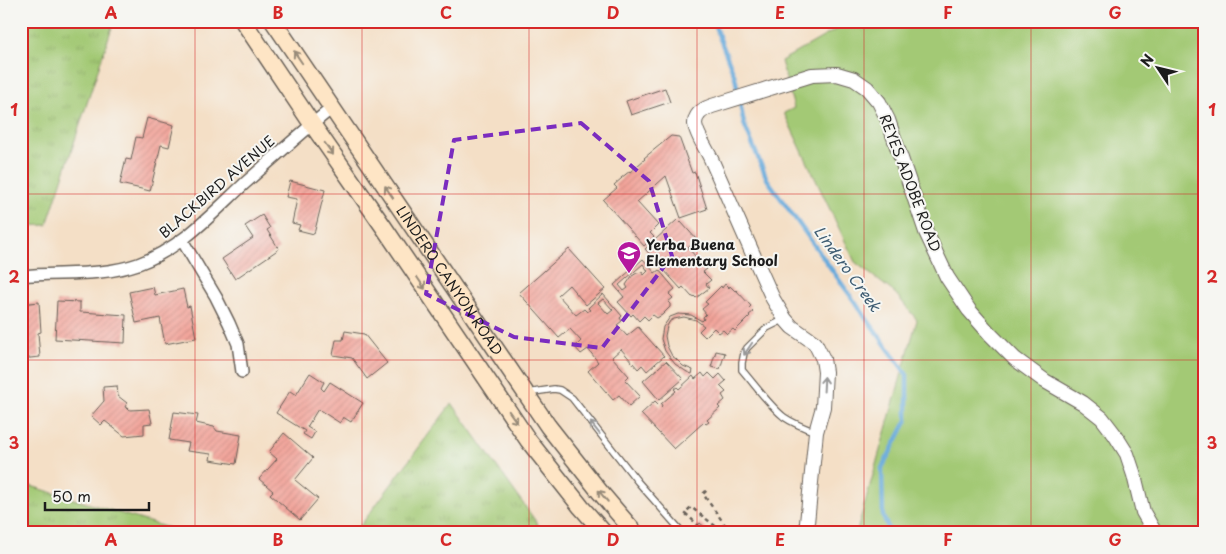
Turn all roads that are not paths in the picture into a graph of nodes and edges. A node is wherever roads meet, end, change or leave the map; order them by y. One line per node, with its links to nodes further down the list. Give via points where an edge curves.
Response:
1 (243, 21): 4 (main road, LINDERO CANYON ROAD)
2 (273, 21): 3 (main road, LINDERO CANYON ROAD, one-way to 2)
3 (332, 108): 4 (street, BLACKBIRD AVENUE); 9 (main road, LINDERO CANYON ROAD, one-way to 3)
4 (312, 124): 5 (street, BLACKBIRD AVENUE); 11 (main road, LINDERO CANYON ROAD, one-way to 11, via 528,440)
5 (182, 240): 6 (street, BLACKBIRD AVENUE, via 152,258 124,268); 8 (street, via 229,323 238,344)
6 (21, 276)
7 (785, 319): 10 (street, REYES ADOBE ROAD, one-way to 7, via 823,407 823,359 815,344); 10 (lane, one-way to 10, via 767,328 747,348 742,370 777,411 795,424); 15 (street, REYES ADOBE ROAD, via 773,299 695,122 704,109 712,106 812,75 837,74 854,79 879,102 926,232 947,277 969,310 1015,359 1102,418 1127,454 1143,512)
8 (242, 372)
9 (525, 393): 12 (main road, LINDERO CANYON ROAD, one-way to 9); 13 (lane, one-way to 9, via 572,398 554,389)
10 (816, 432): 14 (street, REYES ADOBE ROAD)
11 (604, 533)
12 (635, 533)
13 (683, 533)
14 (806, 533)
15 (1155, 533)

